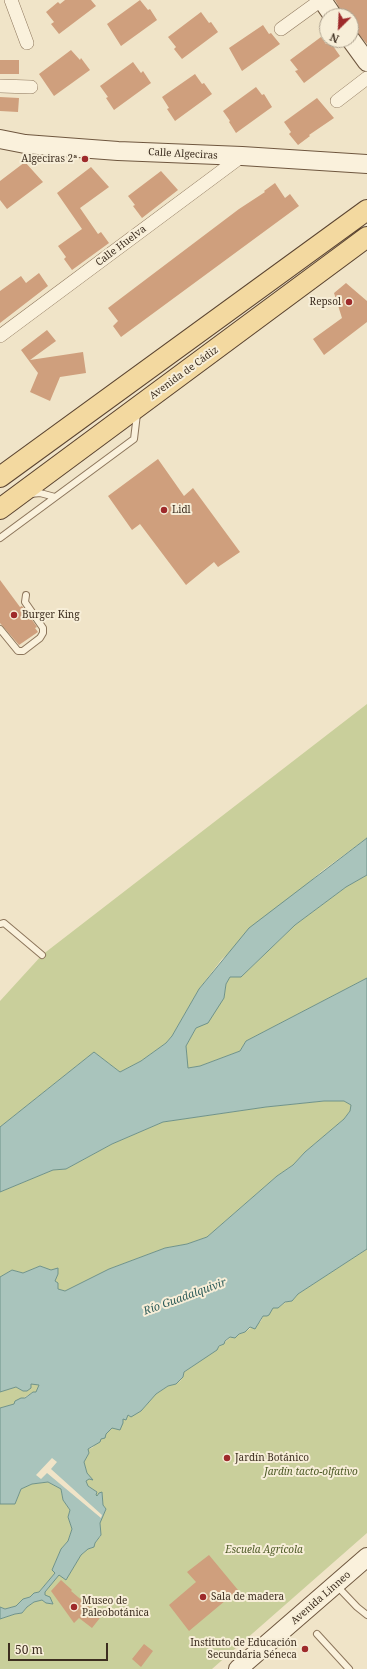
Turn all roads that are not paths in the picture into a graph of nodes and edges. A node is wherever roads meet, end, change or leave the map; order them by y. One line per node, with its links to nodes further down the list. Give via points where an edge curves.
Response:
1 (11, 0): 4 (street)
2 (321, 0): 3 (street)
3 (281, 29)
4 (27, 43)
5 (357, 48): 6 (street)
6 (367, 62)
7 (367, 78): 10 (street)
8 (0, 86): 9 (street)
9 (31, 87)
10 (337, 101)
11 (0, 139): 12 (street, Calle Algeciras, via 26,144 118,151)
12 (242, 156): 13 (street, Calle Algeciras); 16 (street, Calle Huelva)
13 (367, 164)
14 (367, 210): 18 (main road)
15 (367, 238): 17 (main road, Avenida de Cádiz)
16 (0, 336)
17 (138, 407): 19 (main road, Avenida de Cádiz); 20 (lane, via 134,439)
18 (0, 478)
19 (20, 494): 20 (lane, via 40,493); 21 (main road, Avenida de Cádiz)
20 (55, 497): 22 (lane)
21 (0, 509)
22 (0, 538)
23 (26, 595): 24 (lane, via 25,602 43,628 40,638 23,651 18,651)
24 (0, 629)
25 (0, 924): 26 (lane, via 4,923)
26 (42, 955)
27 (367, 1558): 28 (street, Avenida Linneo)
28 (336, 1585): 29 (lane); 31 (street, Avenida Linneo)
29 (367, 1614)
30 (317, 1634): 32 (lane)
31 (238, 1669)
32 (349, 1669)

